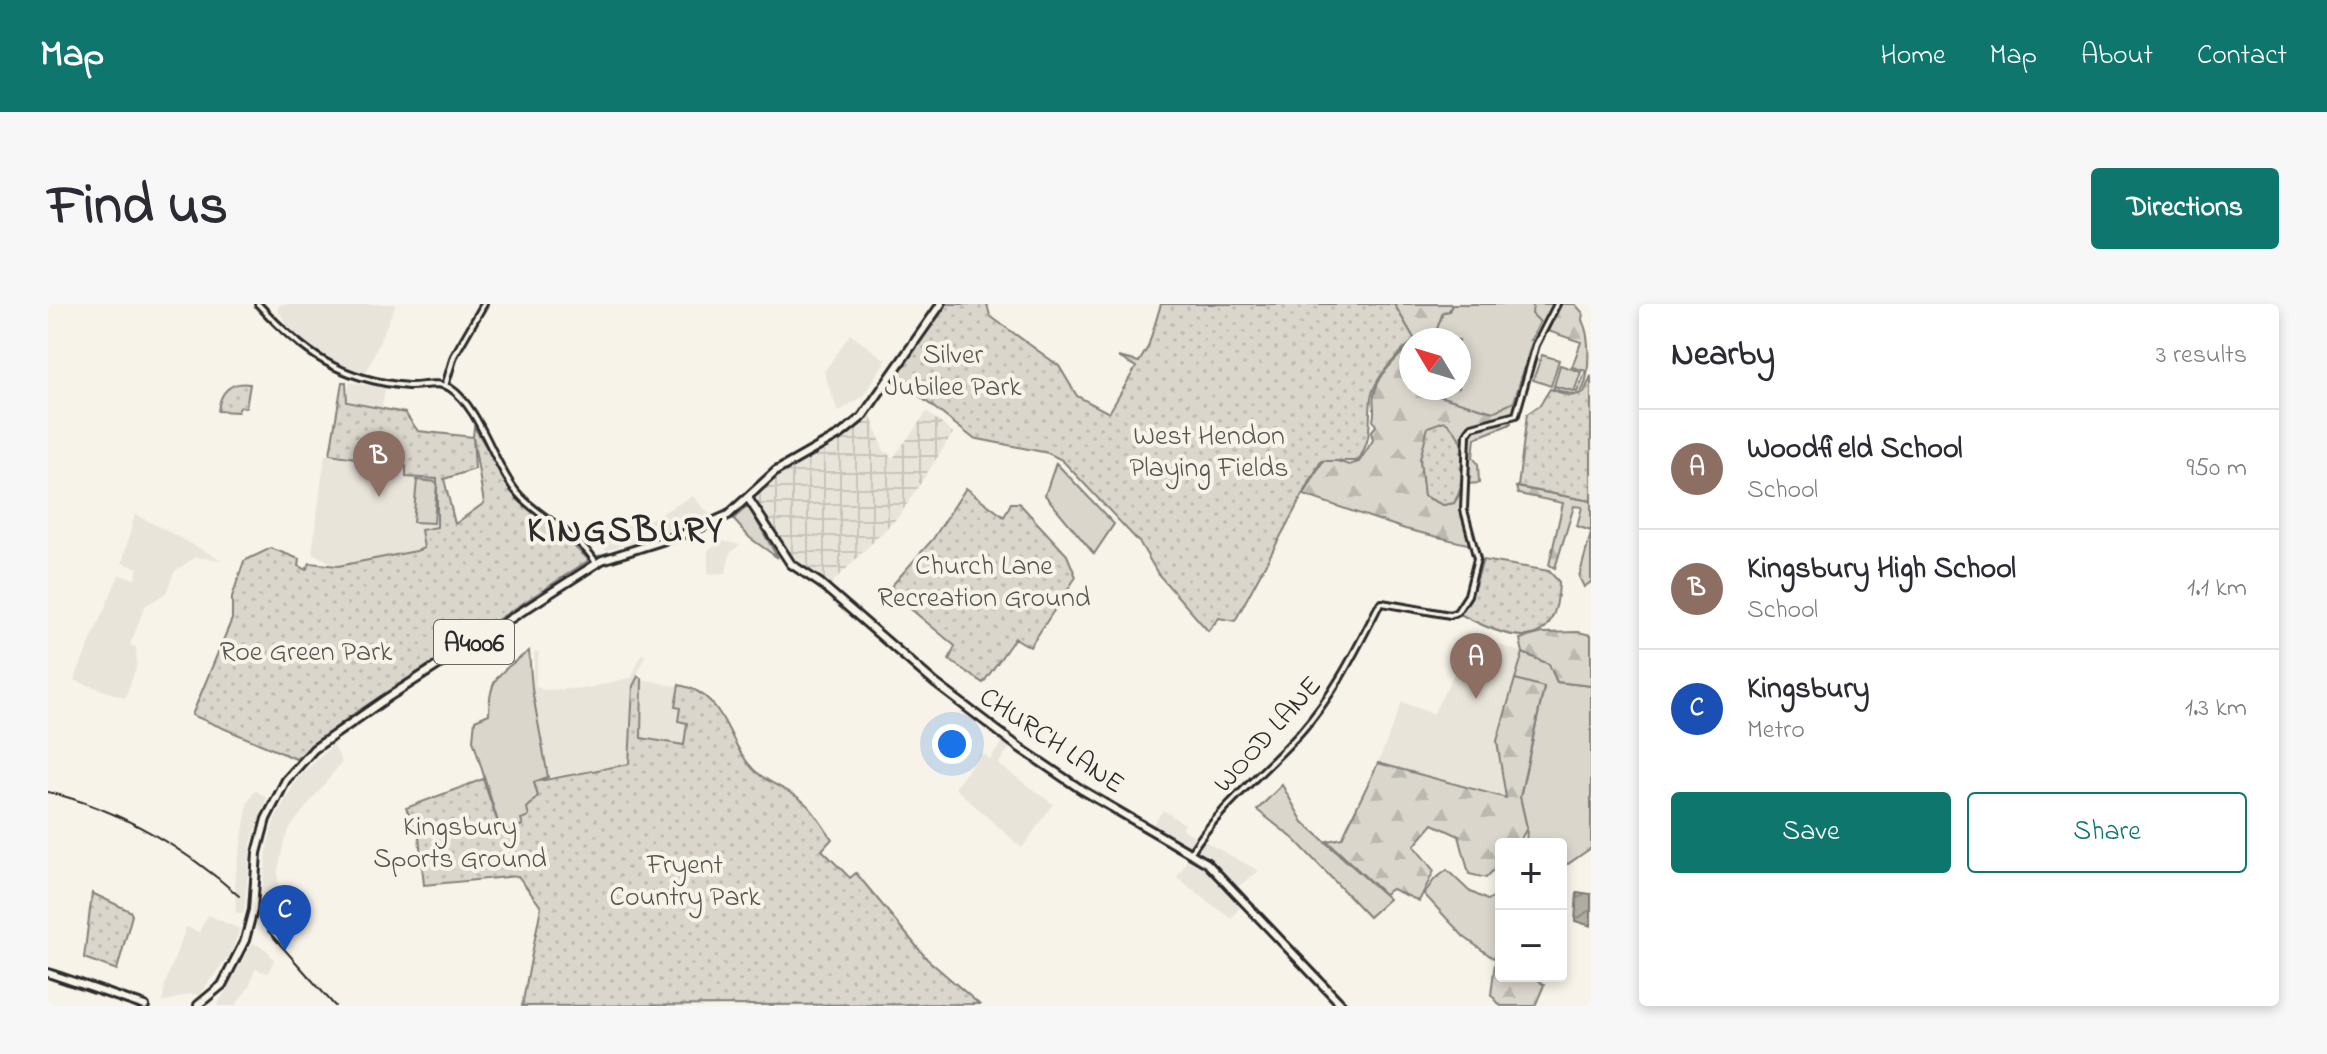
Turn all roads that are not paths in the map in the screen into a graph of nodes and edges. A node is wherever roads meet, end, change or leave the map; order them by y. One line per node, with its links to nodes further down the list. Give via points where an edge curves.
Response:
1 (258, 304): 5 (street, via 296,344 345,373 406,386)
2 (484, 304): 5 (street, via 454,356)
3 (941, 304): 6 (main road, A4006, via 862,417 776,471)
4 (1557, 304): 8 (street, WOOD LANE, via 1536,345 1516,415 1472,427 1467,434 1464,510 1477,559 1472,587 1452,615 1382,603 1343,677 1315,715 1208,827)
5 (445, 386): 7 (street, via 467,406 516,492)
6 (748, 498): 7 (main road, A4006, via 715,522); 8 (main road, CHURCH LANE, via 786,559 938,686 1082,790)
7 (596, 563): 12 (main road, A4006, via 364,713 294,770 266,819 257,853 251,922 227,975)
8 (1191, 852): 13 (main road, CHURCH LANE)
9 (48, 973): 10 (main road)
10 (138, 1006): 11 (main road)
11 (145, 1006)
12 (201, 1006)
13 (1343, 1006)

